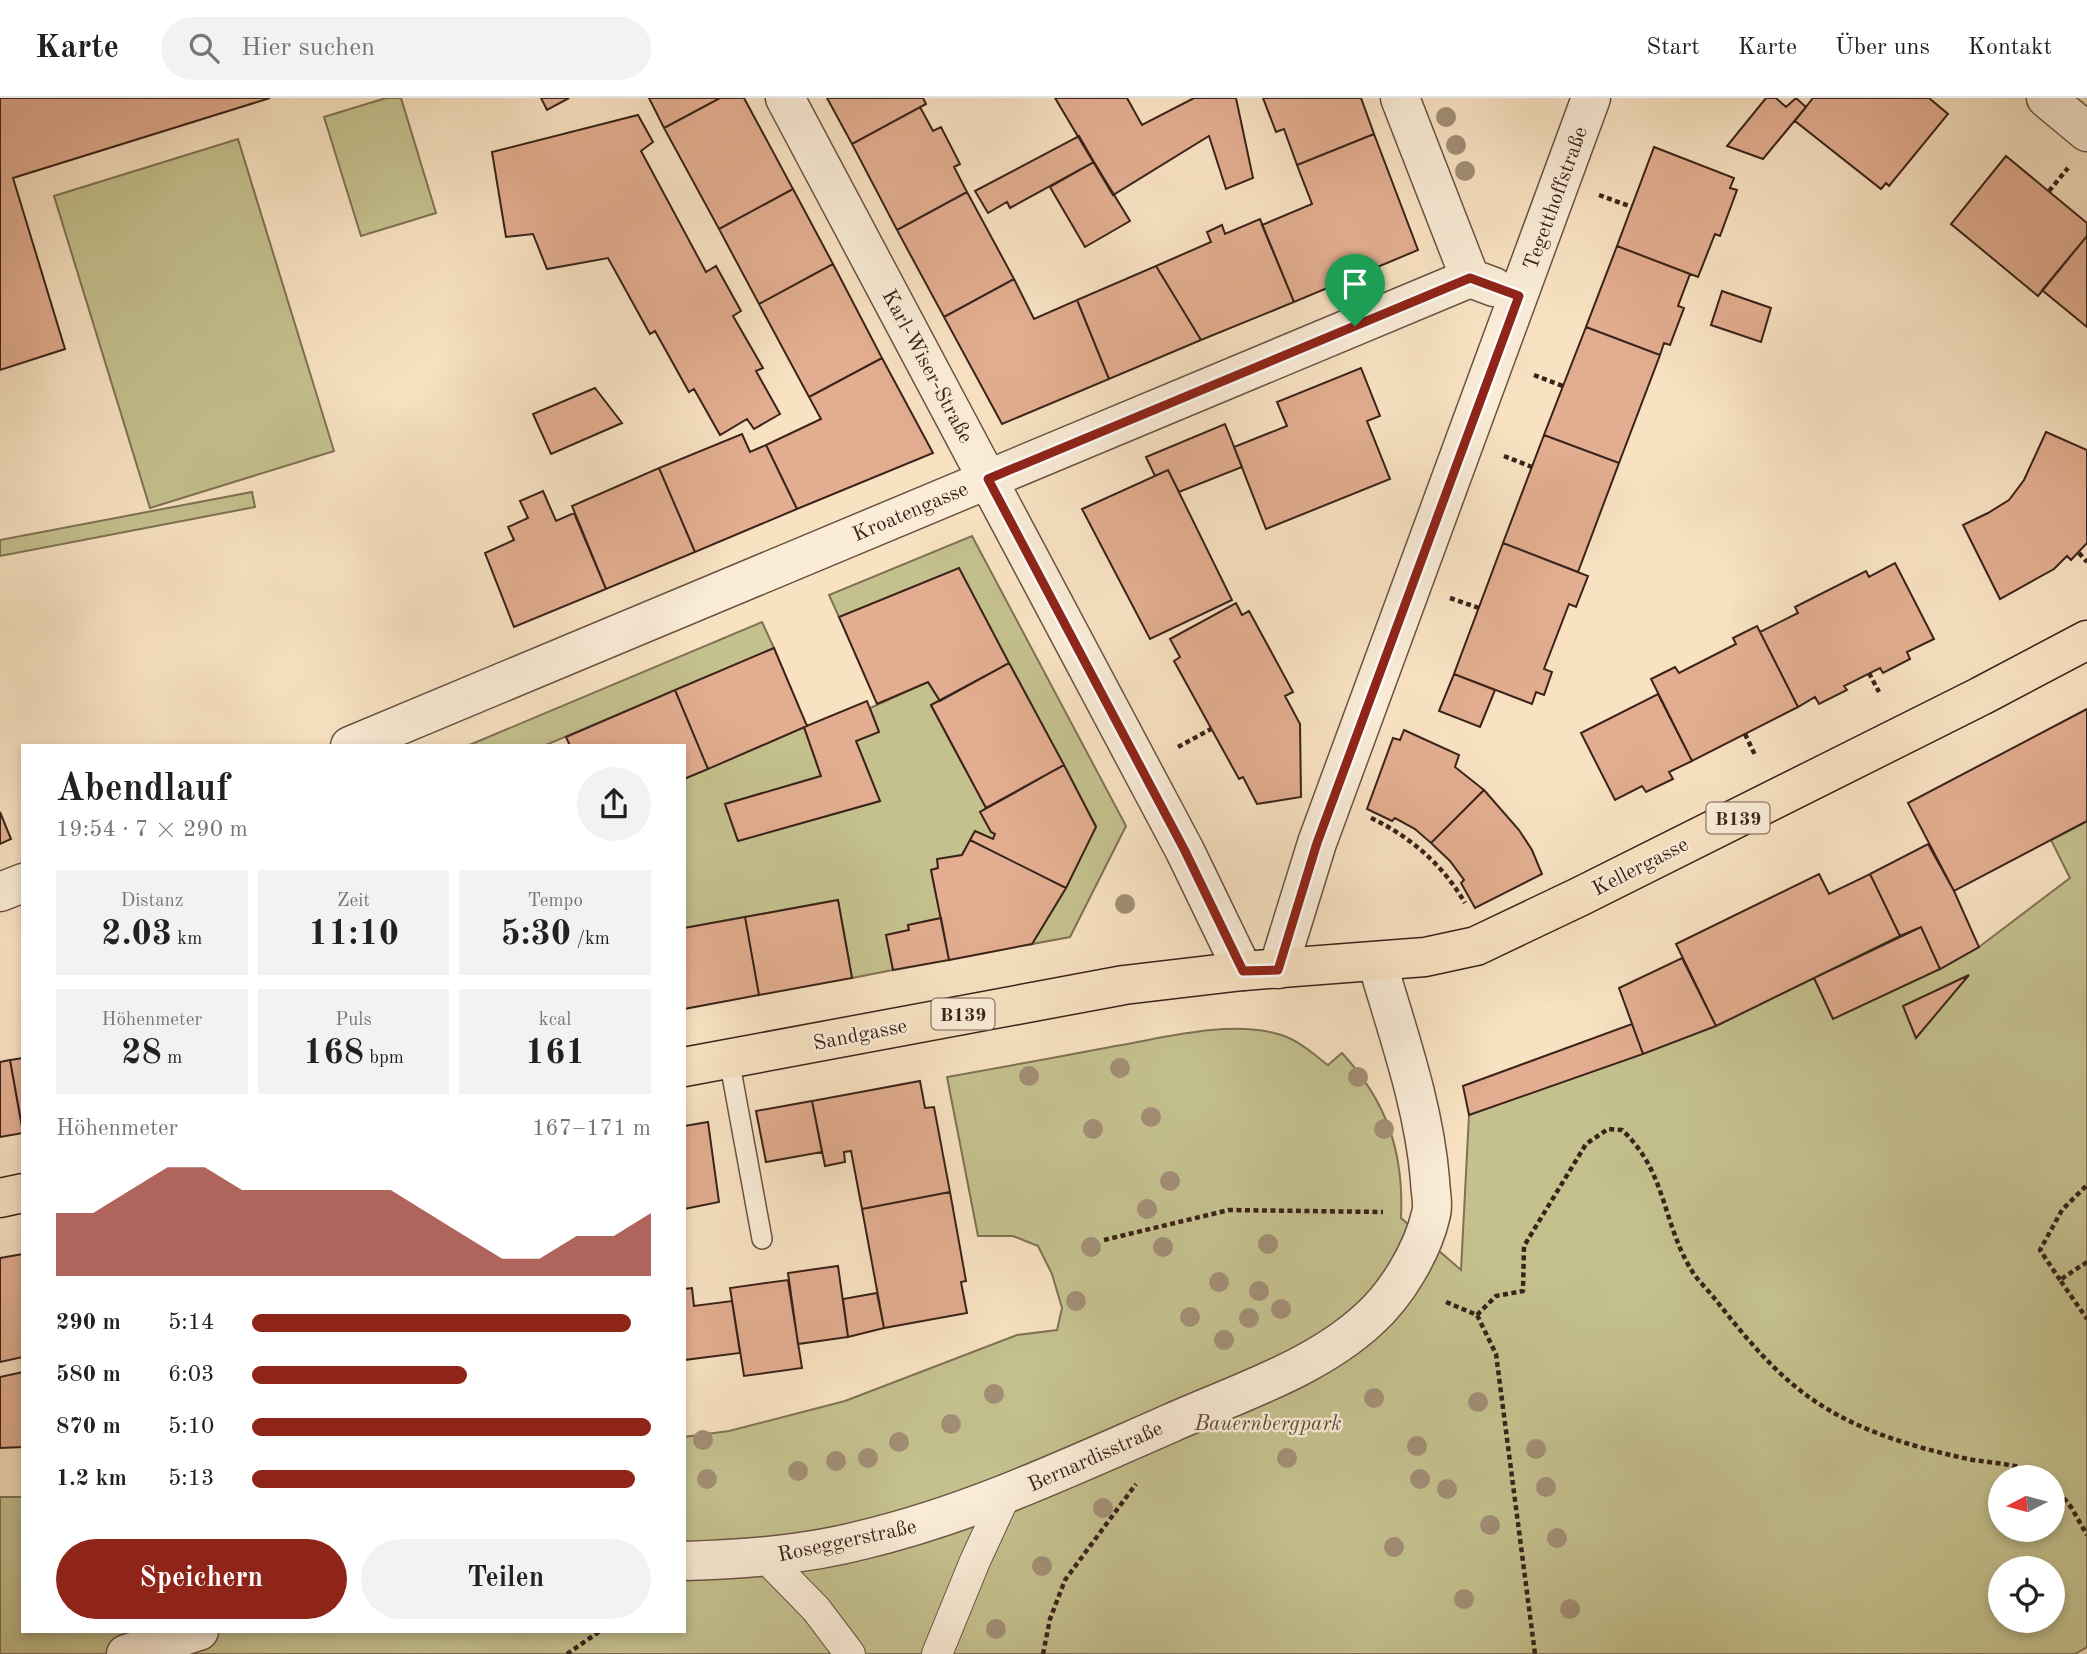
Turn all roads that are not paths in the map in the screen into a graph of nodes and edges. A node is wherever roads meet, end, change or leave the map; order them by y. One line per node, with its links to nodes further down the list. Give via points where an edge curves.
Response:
1 (785, 98): 8 (street, Karl-Wiser-Straße)
2 (1400, 98): 6 (street)
3 (1591, 98): 7 (street, Tegetthoffstraße)
4 (2046, 98): 5 (street)
5 (2087, 132)
6 (1470, 278): 7 (street); 8 (street, Kroatengasse)
7 (1519, 296): 14 (street, Tegetthoffstraße, via 1317,843)
8 (988, 479): 10 (street, Kroatengasse); 14 (street, Karl-Wiser-Straße, via 1185,851)
9 (2087, 639): 13 (main road, Kellergasse / B139, via 1476,946)
10 (355, 744)
11 (21, 884): 12 (street)
12 (0, 892)
13 (1377, 962): 14 (main road, Kellergasse / B139); 20 (street, Bernardisstraße, via 1428,1156 1432,1212 1418,1252 1400,1282 1370,1318 1335,1345 1282,1375)
14 (1260, 970): 15 (main road, Sandgasse / B139, via 1124,985)
15 (729, 1059): 16 (main road, Sandgasse / B139); 19 (lane)
16 (686, 1068)
17 (21, 1193): 18 (main road)
18 (0, 1198)
19 (762, 1239)
20 (1005, 1496): 21 (street, Roseggerstraße, via 940,1520 860,1541); 26 (street, Bernardisstraße)
21 (765, 1557): 22 (street, Roseggerstraße); 25 (street, via 816,1609)
22 (686, 1561)
23 (193, 1633): 24 (street)
24 (126, 1654)
25 (850, 1654)
26 (937, 1654)

